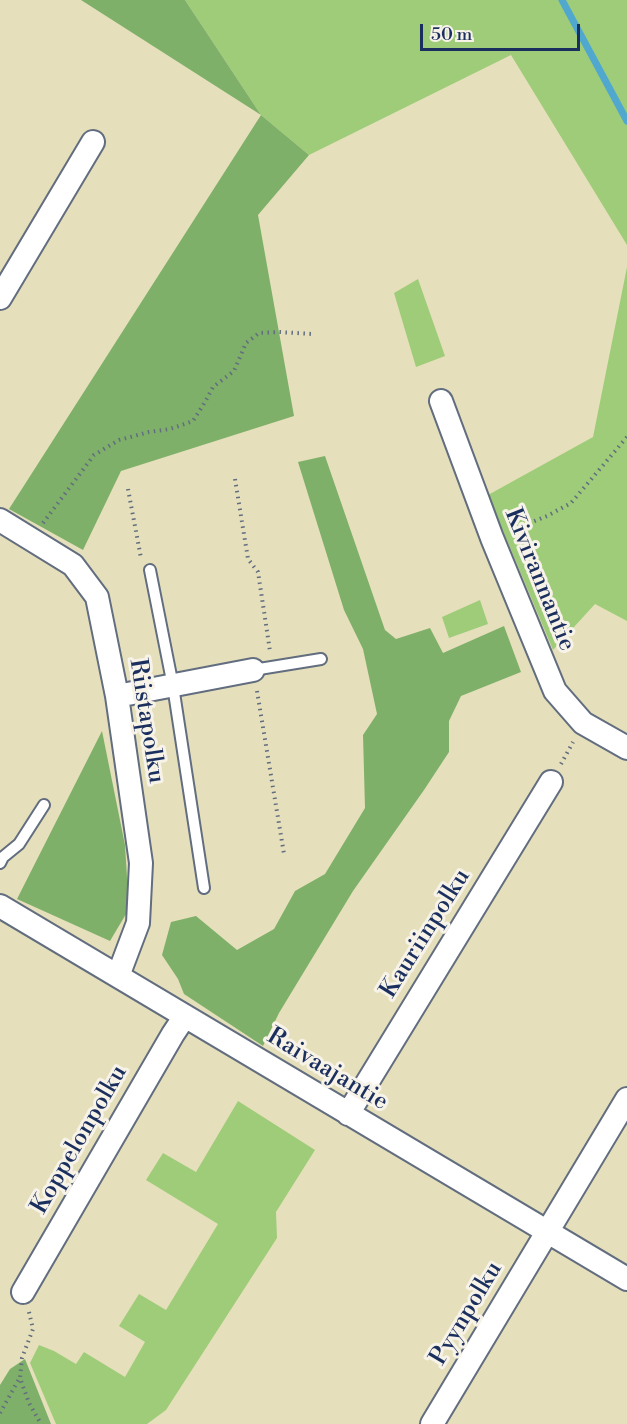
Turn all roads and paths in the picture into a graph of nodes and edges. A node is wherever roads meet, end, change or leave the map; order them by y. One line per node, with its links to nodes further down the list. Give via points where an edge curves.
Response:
1 (93, 142): 2 (street)
2 (0, 297)
3 (312, 334): 9 (path, via 259,333 246,343 234,371 213,387 193,421 119,440 94,455)
4 (441, 401): 10 (street, Kivirannantie)
5 (627, 437): 10 (path, via 571,503)
6 (235, 479): 13 (path, via 248,559 258,572)
7 (128, 489): 11 (path, via 143,566)
8 (0, 520): 15 (street, Riistapolku, via 73,565 97,597)
9 (41, 525)
10 (492, 538): 16 (street, Kivirannantie, via 555,690)
11 (150, 570): 14 (lane)
12 (321, 659): 13 (lane)
13 (263, 668): 14 (street); 20 (path)
14 (173, 686): 15 (street); 22 (lane)
15 (117, 696): 24 (street, Riistapolku, via 141,863 138,923)
16 (584, 723): 17 (street, Kivirannantie); 18 (path)
17 (627, 748)
18 (551, 782): 27 (street, Kauriinpolku)
19 (44, 805): 21 (lane, via 19,844)
20 (284, 854)
21 (0, 863)
22 (204, 888)
23 (0, 906): 24 (street, Raivaajantie)
24 (118, 976): 25 (street, Raivaajantie)
25 (185, 1016): 27 (street, Raivaajantie); 30 (street, Koppelonpolku)
26 (627, 1099): 28 (street, Pyynpolku)
27 (348, 1114): 28 (street, Raivaajantie)
28 (547, 1232): 29 (street, Raivaajantie); 34 (street, Pyynpolku)
29 (627, 1280)
30 (23, 1292): 31 (path, via 33,1329 21,1358)
31 (20, 1378): 32 (path); 33 (path)
32 (0, 1413)
33 (41, 1424)
34 (432, 1424)

